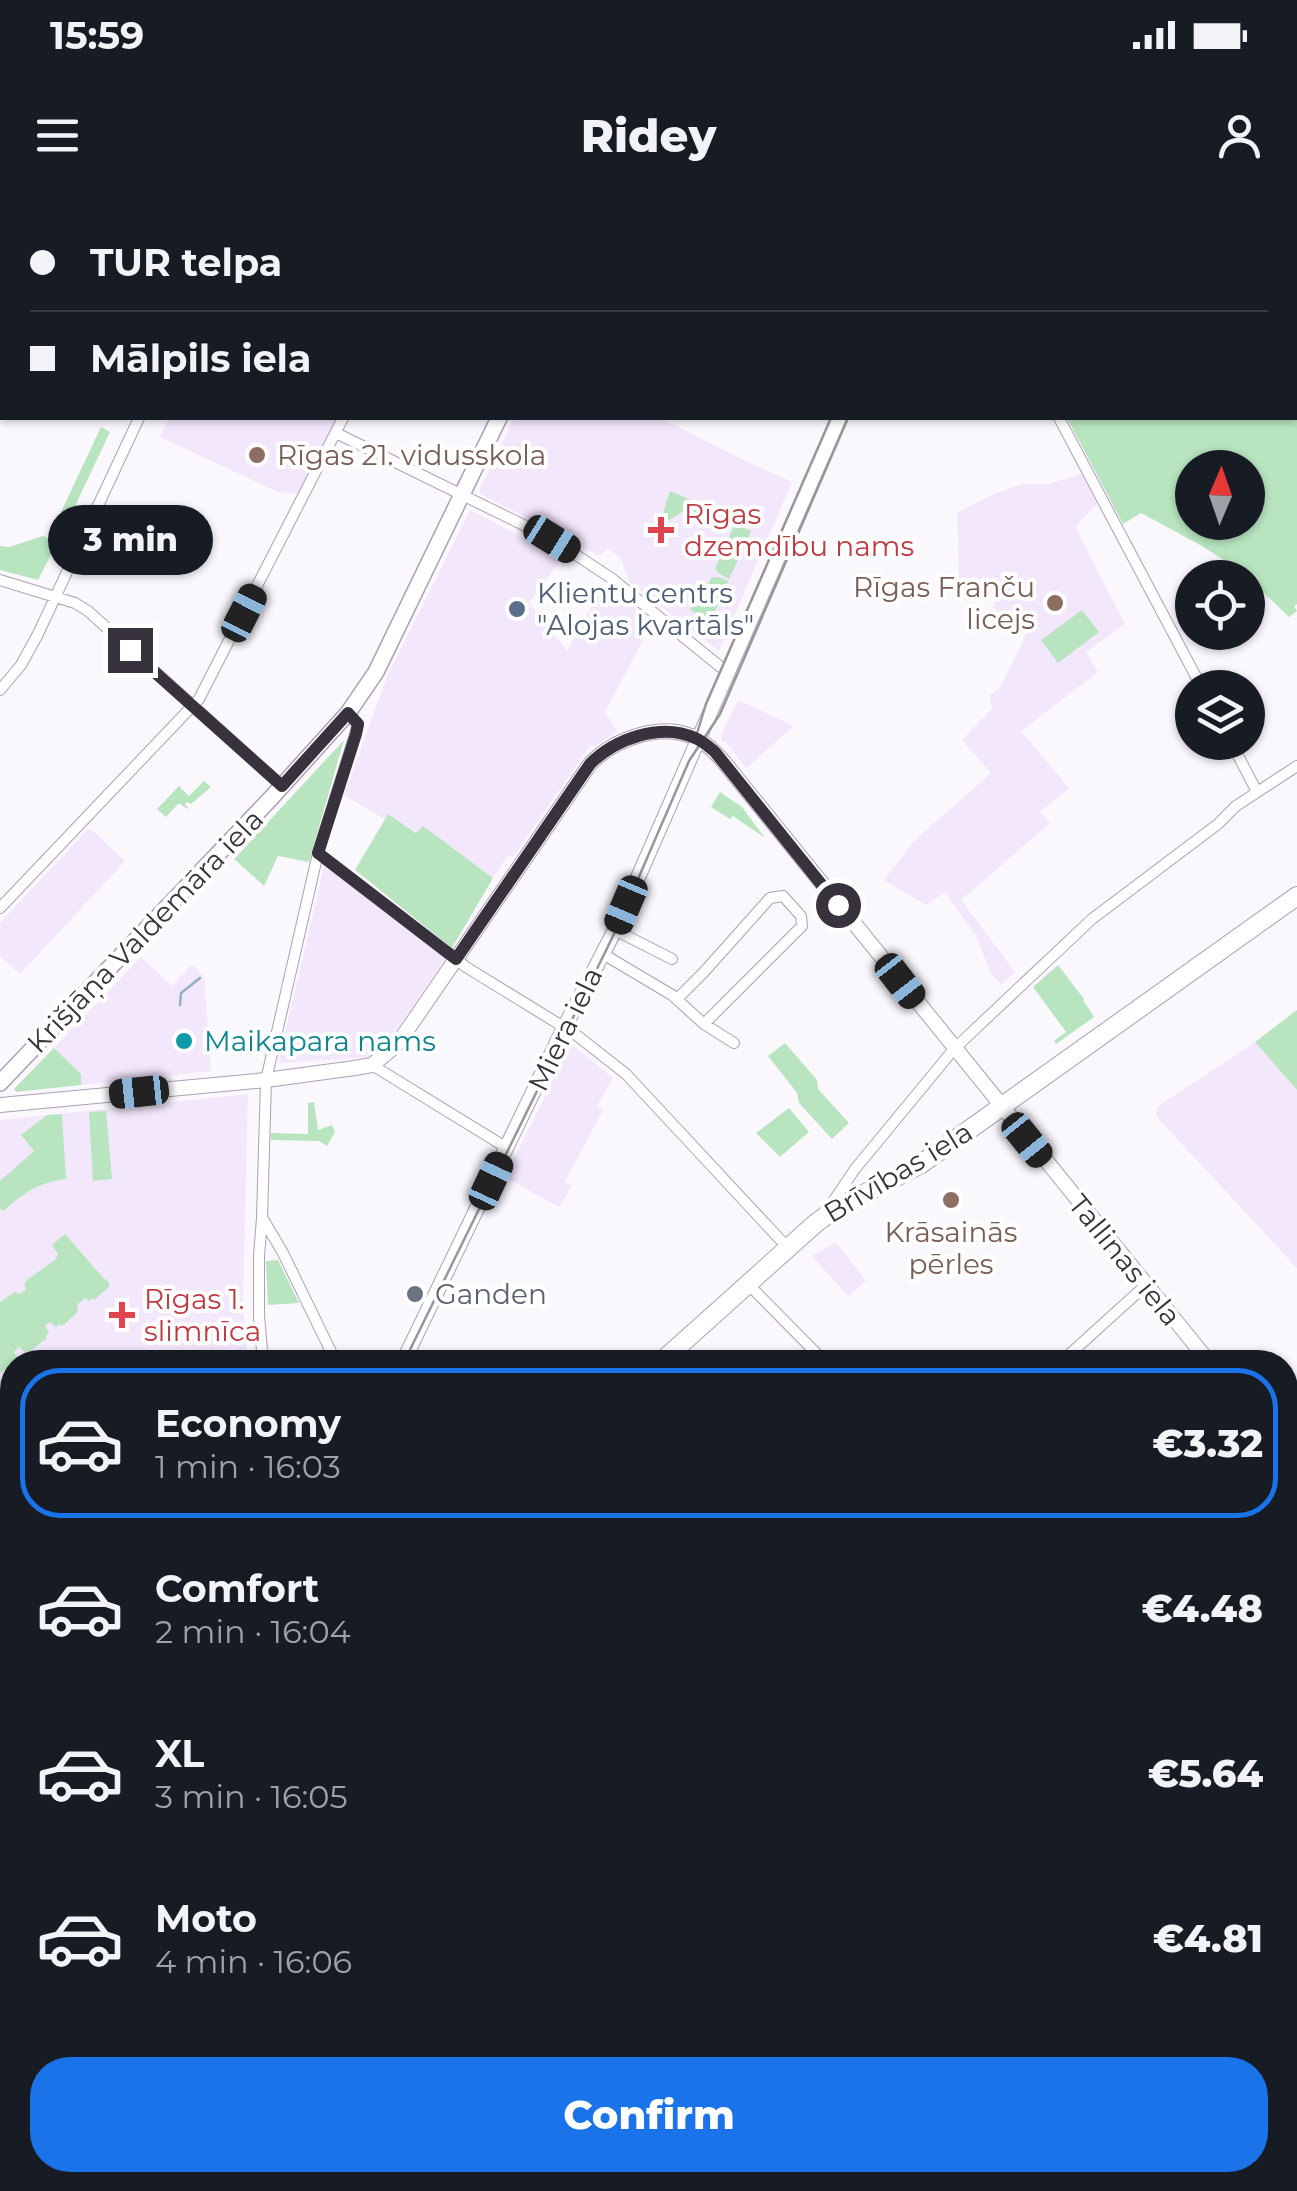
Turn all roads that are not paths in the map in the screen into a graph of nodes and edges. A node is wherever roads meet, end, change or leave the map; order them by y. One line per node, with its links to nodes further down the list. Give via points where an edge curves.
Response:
1 (138, 420): 9 (street)
2 (343, 420): 6 (street)
3 (498, 420): 7 (main road, Krišjāņa Valdemāra iela)
4 (838, 420): 11 (street, Miera iela)
5 (1060, 420): 10 (street)
6 (336, 434): 7 (street); 13 (street)
7 (462, 494): 11 (street, via 584,560); 14 (main road, Krišjāņa Valdemāra iela, via 376,672)
8 (0, 580): 9 (street)
9 (56, 598): 12 (street); 13 (street, via 88,611)
10 (1192, 670)
11 (728, 673): 15 (street, Miera iela)
12 (0, 690)
13 (193, 705): 18 (street); 22 (street)
14 (348, 713): 18 (main road, Krišjāņa Valdemāra iela); 20 (street, via 358,724)
15 (698, 740): 23 (street, Miera iela); 25 (street, via 656,733 597,757); 31 (street, Tallinas iela, via 723,760)
16 (1240, 760): 19 (street)
17 (1297, 766): 19 (street)
18 (282, 786): 34 (main road, Krišjāņa Valdemāra iela)
19 (1257, 792): 31 (street, via 1092,919)
20 (318, 853): 25 (street); 33 (street)
21 (1297, 896): 36 (highway, Brīvības iela)
22 (0, 908)
23 (615, 930): 24 (street, Miera iela); 26 (street)
24 (603, 954): 27 (street); 29 (street, Miera iela)
25 (456, 959): 29 (street); 32 (street, via 403,1036)
26 (672, 960)
27 (677, 999): 28 (street); 28 (street, via 770,898 783,896 802,926)
28 (704, 1024): 30 (street)
29 (564, 1028): 37 (street, Miera iela); 40 (street, via 626,1074)
30 (734, 1043)
31 (954, 1049): 36 (street, Tallinas iela); 38 (street)
32 (372, 1064): 33 (street); 37 (street)
33 (266, 1080): 35 (street); 39 (street)
34 (0, 1084)
35 (0, 1105)
36 (1001, 1108): 38 (highway, Brīvības iela, via 921,1164); 42 (street, Tallinas iela)
37 (507, 1148): 45 (street, Miera iela)
38 (827, 1214): 40 (highway, Brīvības iela)
39 (262, 1218): 43 (street); 44 (street)
40 (788, 1247): 41 (highway, Brīvības iela)
41 (748, 1284): 46 (highway, Brīvības iela); 47 (street)
42 (1146, 1286): 48 (street); 49 (street, Tallinas iela)
43 (262, 1350)
44 (330, 1350)
45 (409, 1350)
46 (674, 1350)
47 (813, 1350)
48 (1074, 1350)
49 (1199, 1350)

